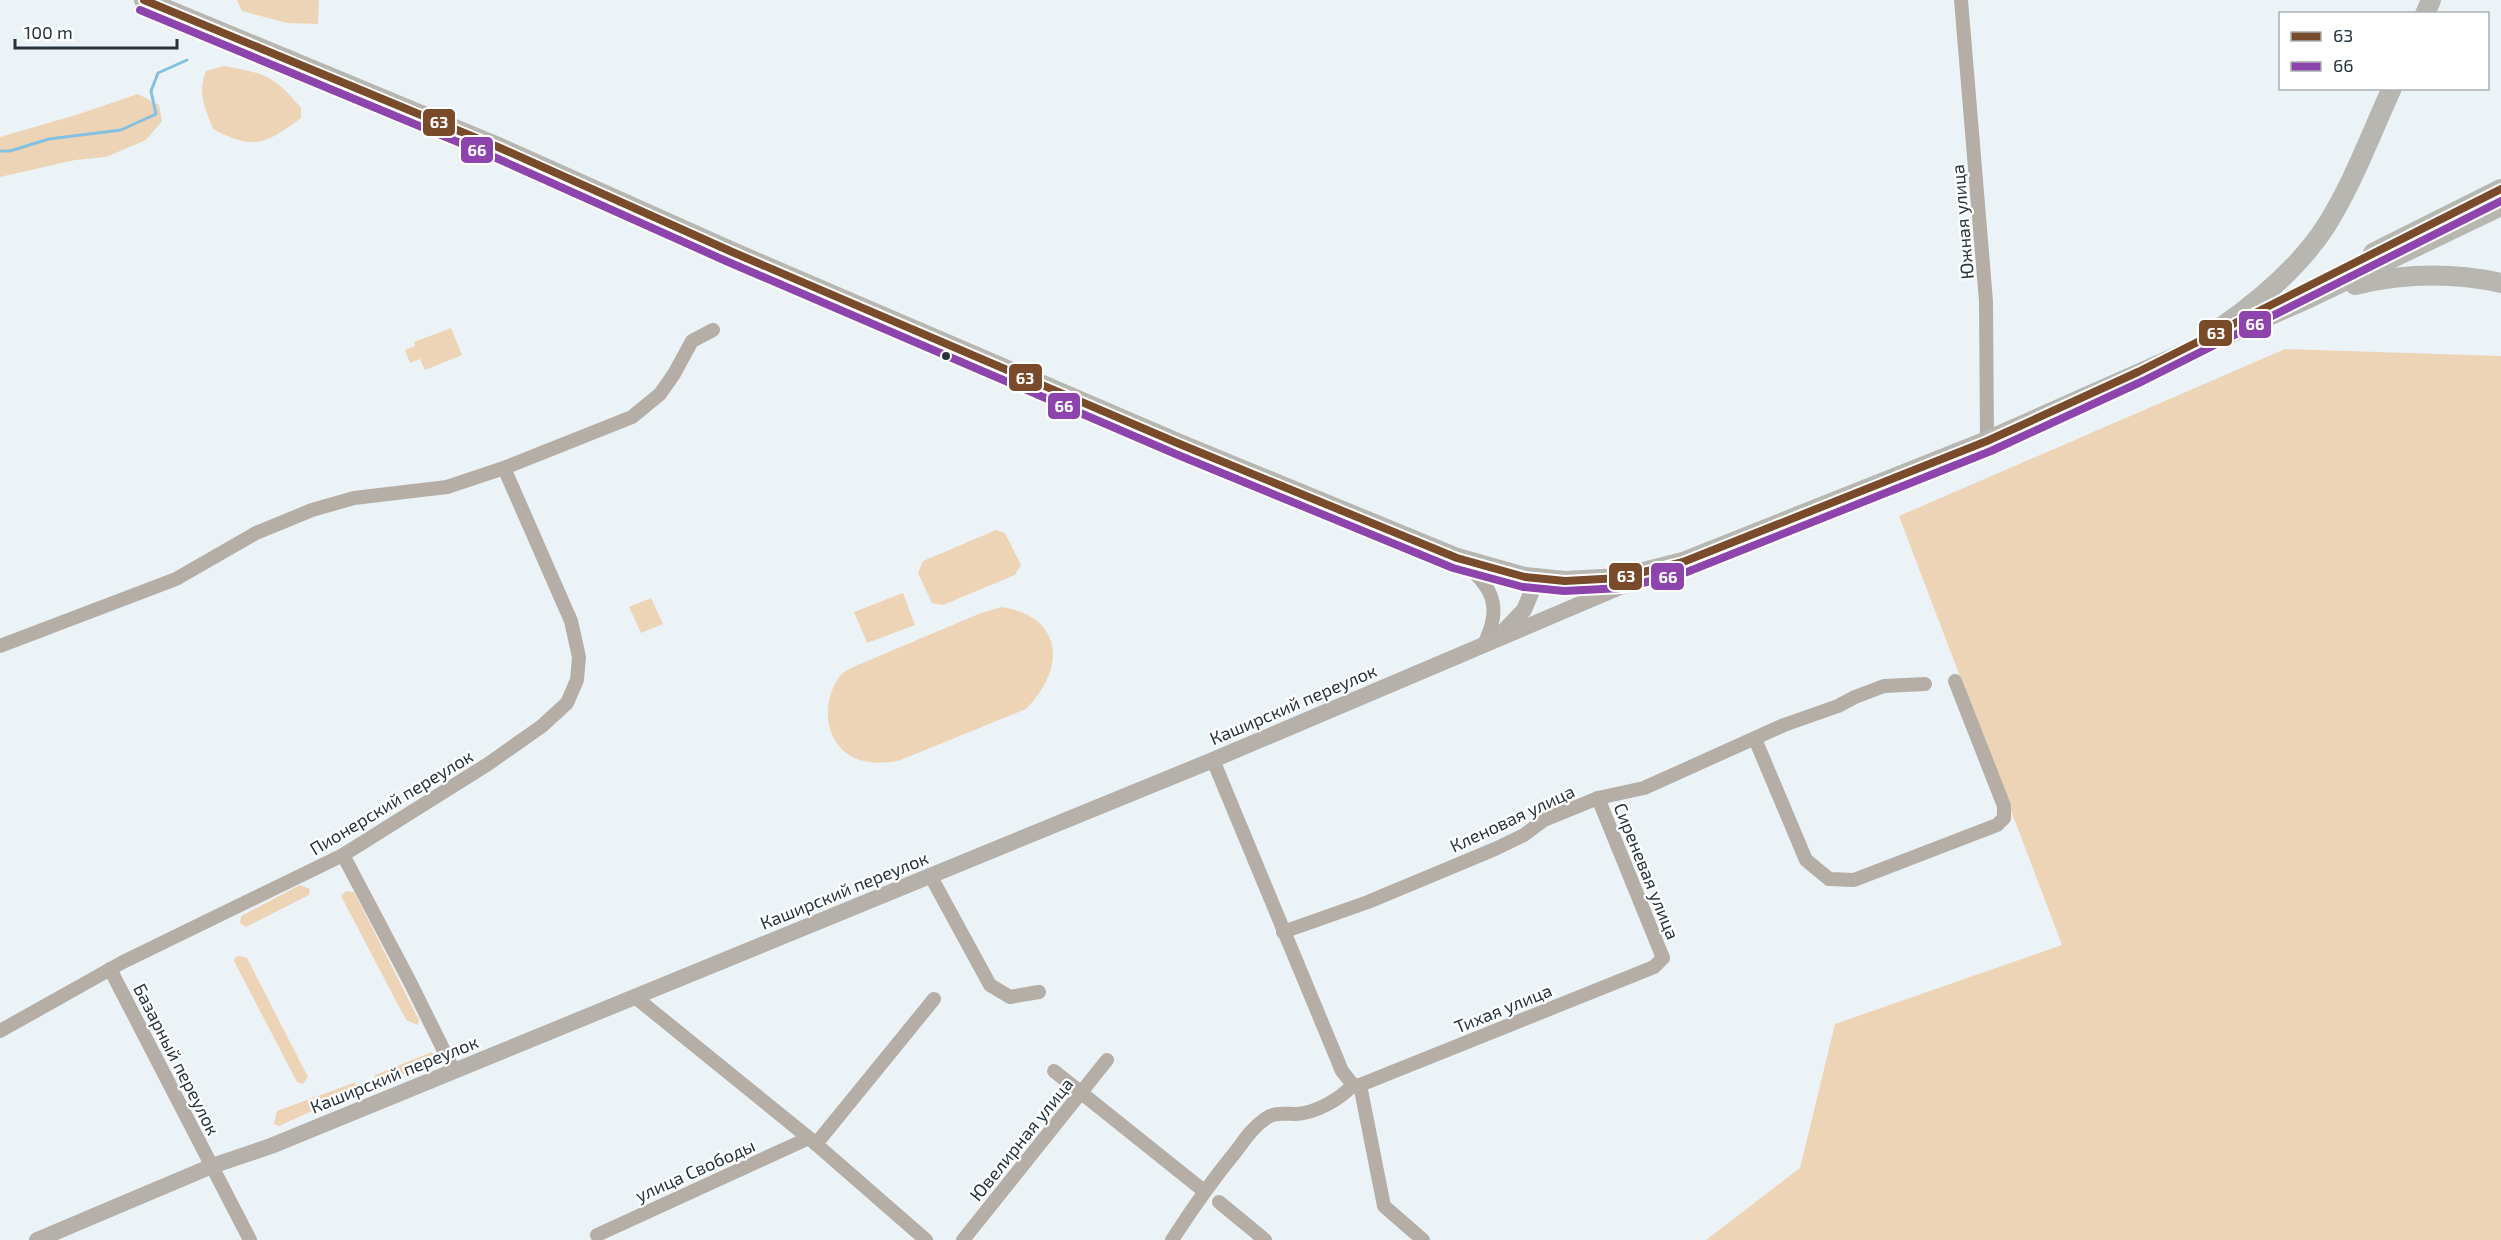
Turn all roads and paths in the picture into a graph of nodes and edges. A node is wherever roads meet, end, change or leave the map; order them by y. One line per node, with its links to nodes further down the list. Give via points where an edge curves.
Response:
1 (144, 0): 13 (highway, via 498,147 1182,445)
2 (1961, 0): 11 (street, Южная улица, via 1986,301)
3 (2391, 90): 9 (highway, via 2338,205 2309,249 2266,292)
4 (2501, 189): 9 (highway)
5 (2501, 206): 7 (highway)
6 (2501, 283): 7 (highway, via 2459,275 2406,276)
7 (2309, 298): 10 (highway)
8 (713, 330): 12 (street, via 692,341 660,394 632,417)
9 (2212, 334): 10 (highway)
10 (2138, 372): 11 (highway)
11 (1987, 441): 14 (highway)
12 (504, 468): 16 (street, via 447,487 354,498 312,510 246,538 176,579); 23 (street, Пионерский переулок, via 571,621 579,657 573,692 560,711 542,726)
13 (1457, 558): 15 (highway); 17 (street, via 1485,583 1492,596 1493,624)
14 (1663, 569): 15 (highway, via 1602,580); 17 (main road, Каширский переулок)
15 (1537, 579): 17 (main road, via 1524,610)
16 (0, 646)
17 (1483, 646): 21 (main road, Каширский переулок)
18 (1955, 681): 20 (street, via 2004,806 2004,818 1997,825 1854,880 1829,879 1806,860)
19 (1926, 684): 20 (street, Кленовая улица, via 1884,686)
20 (1755, 739): 22 (street, Кленовая улица, via 1644,788)
21 (1213, 760): 24 (main road, Каширский переулок); 25 (street)
22 (1598, 798): 25 (street, Кленовая улица, via 1544,820 1524,836 1495,849 1368,902); 26 (street, Сиреневая улица)
23 (343, 855): 27 (street, Пионерский переулок); 33 (street)
24 (930, 875): 28 (street, via 990,985 1010,997); 29 (main road, Каширский переулок)
25 (1283, 932): 35 (street, via 1342,1071)
26 (1663, 958): 35 (street, Тихая улица, via 1654,967)
27 (110, 969): 31 (street, Пионерский переулок); 38 (street, Базарный переулок)
28 (1039, 992)
29 (635, 997): 33 (main road, Каширский переулок); 37 (street)
30 (934, 999): 37 (street, улица Свободы)
31 (0, 1031)
32 (1107, 1060): 36 (street, Ювелирная улица)
33 (454, 1071): 38 (main road, Каширский переулок)
34 (1054, 1071): 36 (street)
35 (1357, 1085): 39 (street, Тихая улица, via 1316,1109 1267,1117); 48 (street, via 1384,1206)
36 (1081, 1094): 39 (street); 45 (street, Ювелирная улица)
37 (813, 1141): 41 (street, улица Свободы); 44 (street)
38 (212, 1166): 42 (main road, Каширский переулок); 43 (street, Базарный переулок)
39 (1204, 1191): 46 (street)
40 (1219, 1202): 47 (street)
41 (597, 1235)
42 (37, 1240)
43 (250, 1240)
44 (926, 1240)
45 (963, 1240)
46 (1172, 1240)
47 (1264, 1240)
48 (1423, 1240)

